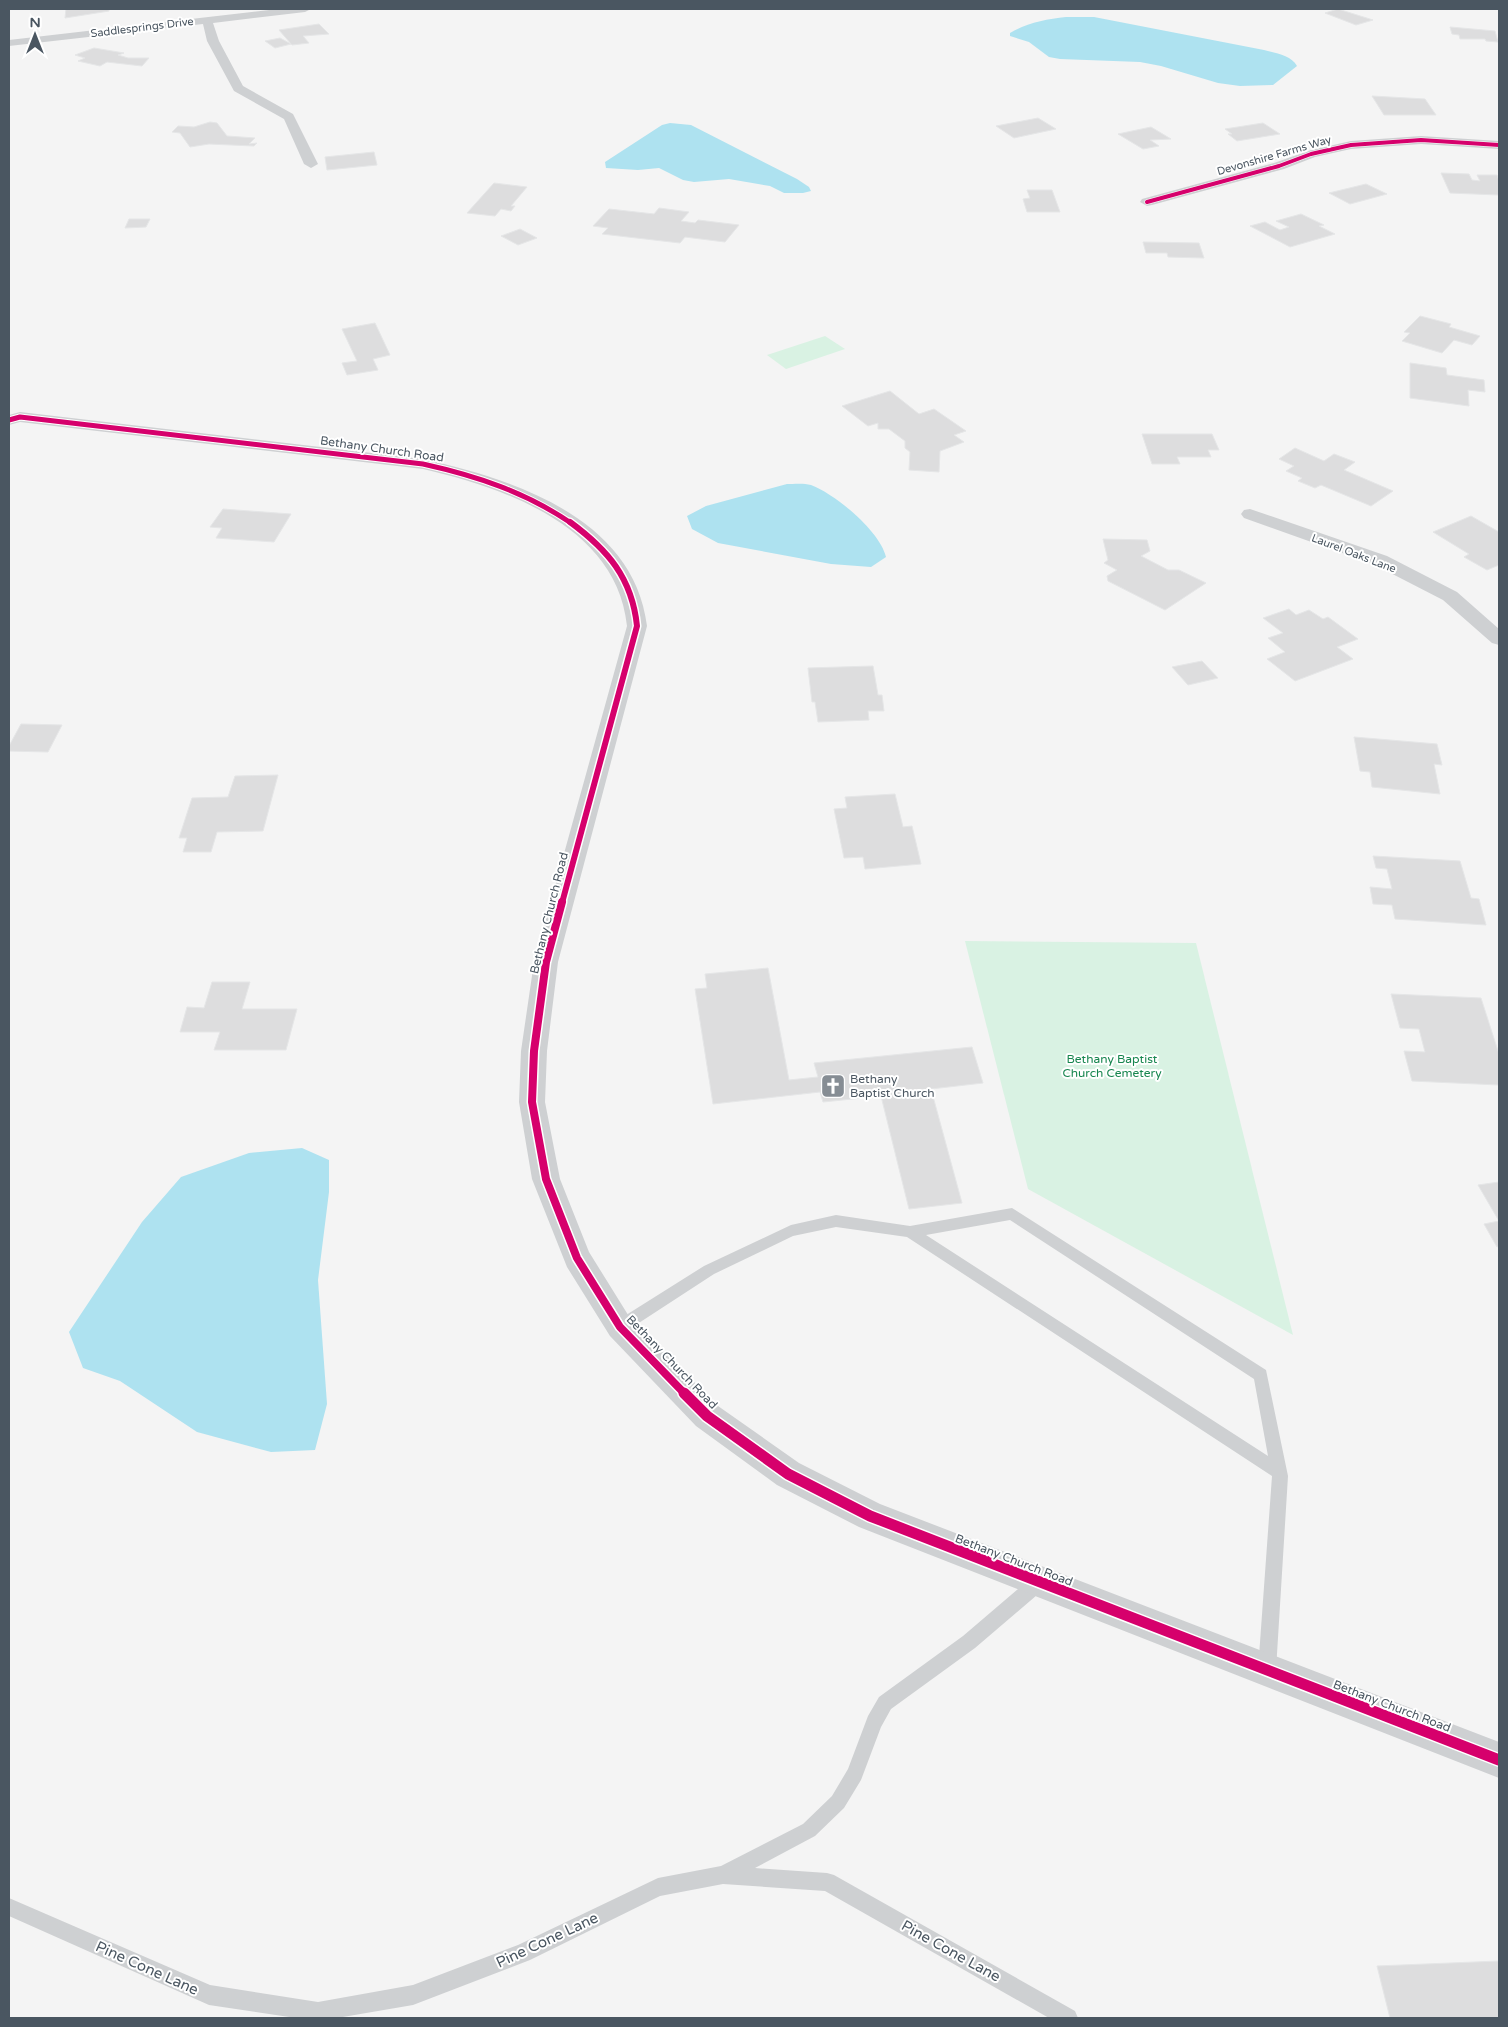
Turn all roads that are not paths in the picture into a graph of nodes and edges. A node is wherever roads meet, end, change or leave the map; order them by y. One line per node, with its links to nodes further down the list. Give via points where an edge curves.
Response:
1 (305, 9): 2 (street, Saddlesprings Drive)
2 (207, 20): 3 (street, Saddlesprings Drive); 5 (street, via 213,40 238,88 289,117)
3 (9, 43)
4 (1499, 145): 6 (street, Devonshire Farms Way, via 1421,140 1351,145)
5 (311, 164)
6 (1147, 202)
7 (9, 420): 11 (street, Bethany Church Road, via 20,417 422,464 475,476 517,492 555,512 588,536 626,581 634,602 637,626 546,962 534,1050 532,1102 546,1179 577,1258)
8 (1250, 514): 9 (street, Laurel Oaks Lane, via 1380,560 1450,596)
9 (1499, 640)
10 (910, 1232): 11 (lane, via 836,1221 791,1231 710,1270); 12 (lane); 12 (lane, via 1012,1214 1262,1375)
11 (620, 1327): 13 (street, Bethany Church Road, via 707,1416 788,1474 870,1516)
12 (1278, 1470): 14 (lane)
13 (1039, 1582): 14 (street, Bethany Church Road); 16 (lane, via 969,1642 885,1702 874,1722 856,1774 838,1802 809,1830)
14 (1267, 1670): 15 (street, Bethany Church Road)
15 (1499, 1760)
16 (723, 1875): 17 (lane, Pine Cone Lane, via 658,1887 523,1954 414,1996 318,2012 209,1996); 18 (lane, Pine Cone Lane, via 827,1882)
17 (9, 1907)
18 (1068, 2018)

